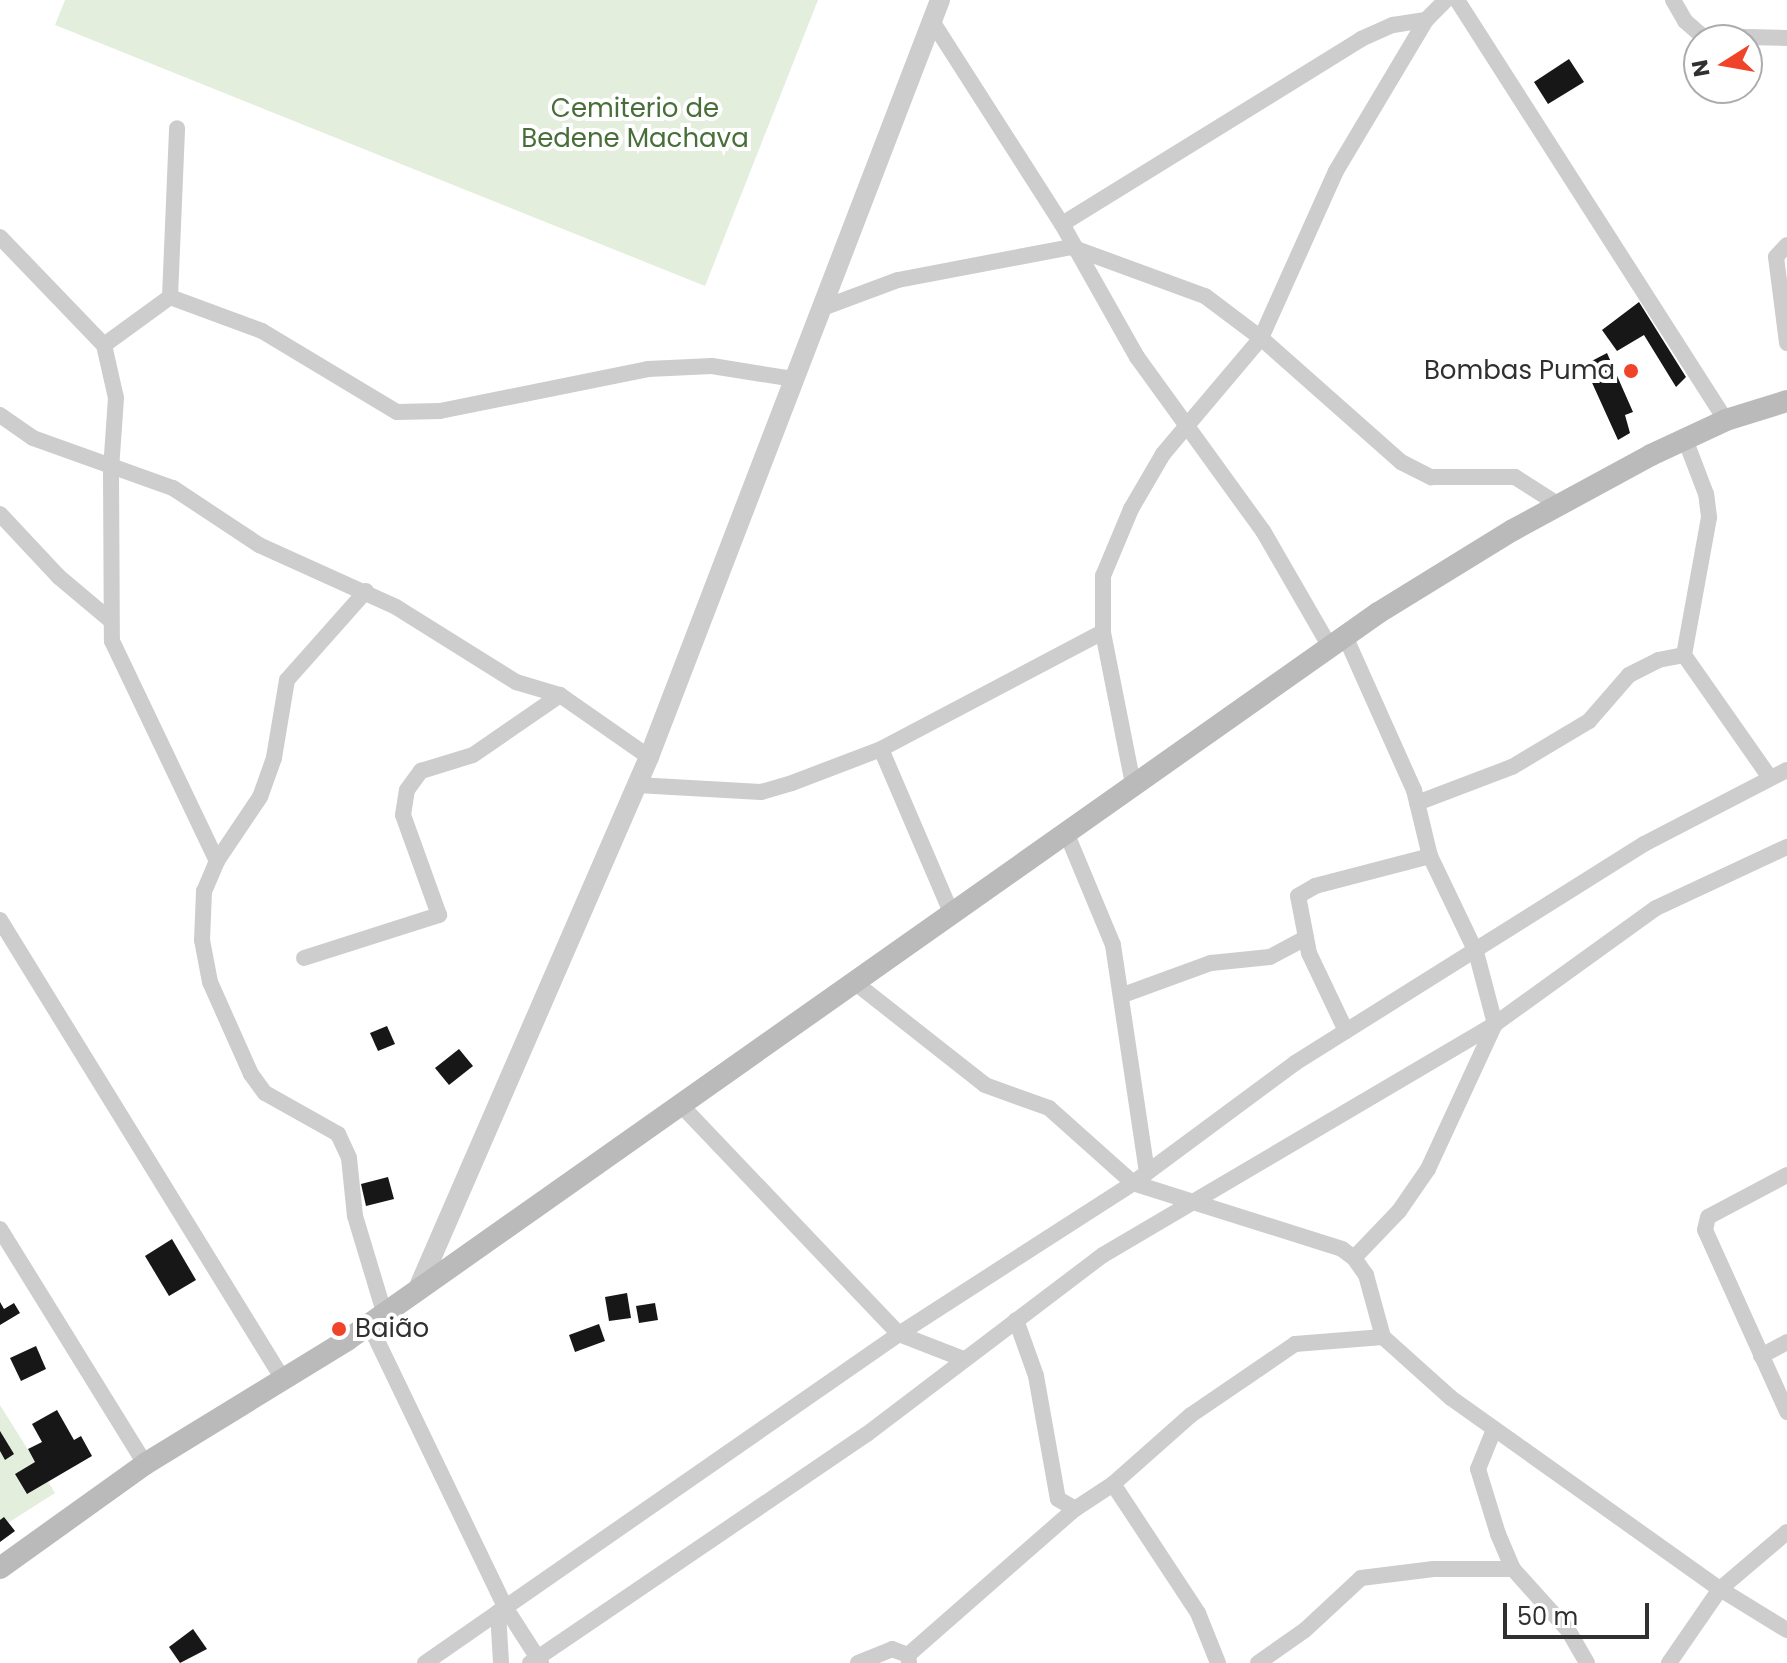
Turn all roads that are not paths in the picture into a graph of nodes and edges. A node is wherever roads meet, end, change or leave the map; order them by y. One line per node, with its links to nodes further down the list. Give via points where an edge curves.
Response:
1 (940, 0): 6 (street)
2 (1446, 0): 5 (street)
3 (1457, 0): 21 (street)
4 (1673, 0): 7 (street, via 1702,36)
5 (1426, 20): 9 (street, via 1393,25 1348,47); 15 (street, via 1336,171)
6 (932, 21): 9 (street); 14 (street)
7 (1787, 38)
8 (177, 128): 13 (street)
9 (1062, 224): 12 (street)
10 (0, 237): 17 (street)
11 (1787, 245): 16 (street, via 1776,257)
12 (1071, 247): 14 (street, via 898,280); 15 (street, via 1205,296); 22 (street, via 1137,357)
13 (170, 297): 17 (street); 18 (street, via 262,331 397,412 440,411 648,369 712,366)
14 (820, 309): 18 (street)
15 (1261, 338): 22 (street); 25 (street, via 1401,462 1431,477 1515,477)
16 (1787, 343)
17 (104, 345): 24 (street, via 116,398)
18 (793, 379): 34 (street)
19 (1787, 401): 21 (main road)
20 (0, 415): 24 (street, via 33,438)
21 (1726, 420): 23 (main road)
22 (1188, 423): 29 (street, via 1131,509 1103,576); 30 (street)
23 (1685, 439): 25 (main road); 31 (street, via 1706,494 1709,539)
24 (111, 470): 27 (street, via 173,488 259,545); 28 (street)
25 (1559, 505): 30 (main road)
26 (0, 514): 28 (street, via 59,577)
27 (366, 591): 32 (street, via 516,682); 43 (street, via 287,680 274,758 260,797)
28 (109, 619): 43 (street, via 126,672)
29 (1103, 632): 33 (street); 37 (street)
30 (1337, 641): 37 (main road); 39 (street)
31 (1684, 655): 36 (street); 39 (street, via 1658,660 1629,675 1589,721 1512,767)
32 (560, 695): 34 (street); 48 (street, via 473,755 431,764 407,790 403,815 439,915)
33 (881, 749): 38 (street, via 761,792); 44 (street)
34 (649, 757): 38 (street)
35 (1787, 770): 36 (street)
36 (1770, 778): 47 (street, via 1644,844)
37 (1133, 784): 40 (main road)
38 (637, 785): 59 (street)
39 (1417, 803): 42 (street)
40 (1066, 832): 44 (main road); 50 (street, via 1104,915)
41 (1787, 847): 51 (street, via 1656,908)
42 (1430, 856): 46 (street, via 1315,886 1298,896); 47 (street)
43 (217, 861): 60 (street, via 204,891 202,940 210,982 251,1074 265,1093 338,1134 349,1158 355,1216)
44 (951, 912): 49 (main road)
45 (0, 920): 67 (street)
46 (1304, 939): 50 (street, via 1270,957 1211,963); 52 (street)
47 (1476, 952): 51 (street); 52 (street)
48 (304, 958)
49 (853, 981): 53 (main road); 55 (street, via 985,1085 1049,1108)
50 (1123, 995): 55 (street)
51 (1495, 1024): 56 (street); 58 (street, via 1428,1169 1399,1211)
52 (1346, 1031): 55 (street)
53 (679, 1103): 59 (main road); 62 (street)
54 (1787, 1175): 65 (street, via 1708,1217 1705,1230)
55 (1140, 1178): 56 (street); 62 (street)
56 (1190, 1201): 58 (street, via 1342,1249); 61 (street, via 1103,1255)
57 (0, 1229): 70 (street)
58 (1354, 1258): 63 (street, via 1366,1275)
59 (420, 1284): 60 (main road)
60 (377, 1318): 67 (main road); 77 (street)
61 (1016, 1320): 66 (street); 72 (street, via 1036,1376 1058,1499)
62 (899, 1334): 66 (street); 77 (street)
63 (1383, 1337): 69 (street); 71 (street, via 1295,1344 1191,1415)
64 (1787, 1342): 65 (street)
65 (1761, 1356): 68 (street)
66 (963, 1359): 80 (street, via 867,1434)
67 (284, 1381): 70 (main road)
68 (1787, 1412)
69 (1493, 1432): 75 (street, via 1478,1469 1483,1496); 76 (street, via 1562,1473)
70 (145, 1464): 74 (main road)
71 (1113, 1484): 72 (street); 84 (street, via 1198,1613)
72 (1075, 1509): 79 (street)
73 (1787, 1532): 76 (street)
74 (0, 1568)
75 (1513, 1569): 85 (street, via 1421,1569 1361,1578 1305,1630); 86 (street, via 1568,1630)
76 (1720, 1589): 78 (street); 87 (street)
77 (502, 1610): 80 (street); 81 (street); 82 (street)
78 (1787, 1630)
79 (909, 1659): 83 (street, via 892,1649)
80 (536, 1661)
81 (425, 1663)
82 (501, 1663)
83 (858, 1663)
84 (1218, 1663)
85 (1258, 1663)
86 (1587, 1663)
87 (1669, 1663)

